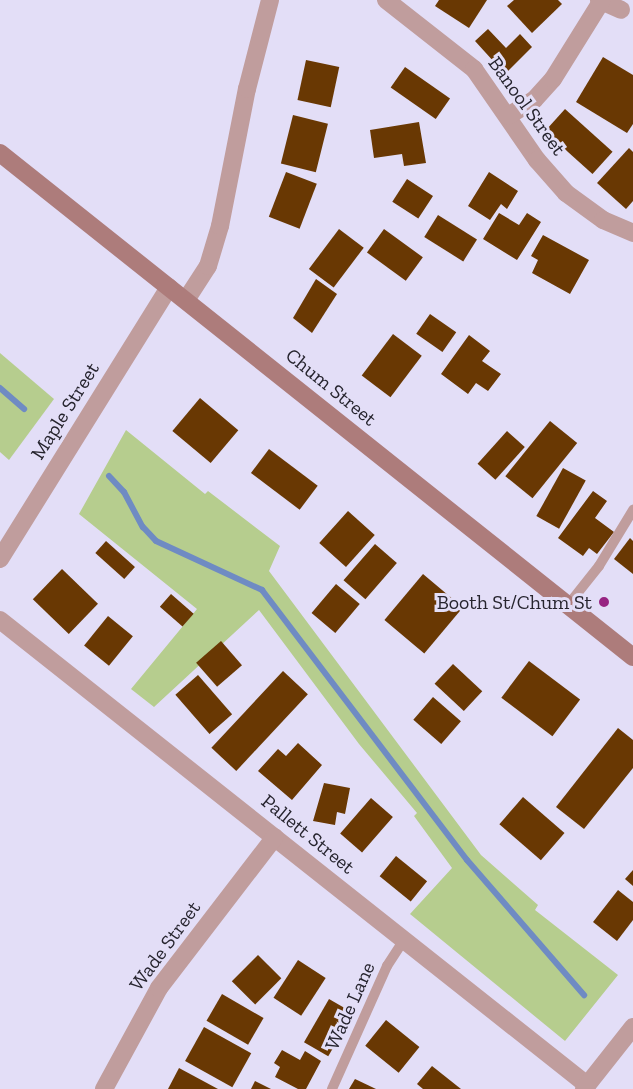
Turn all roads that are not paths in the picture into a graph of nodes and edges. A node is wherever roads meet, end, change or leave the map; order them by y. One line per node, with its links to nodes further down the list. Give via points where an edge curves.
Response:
1 (270, 0): 9 (street, via 247,89 220,226 208,266)
2 (386, 0): 5 (street, Banool Street, via 474,69)
3 (600, 1): 4 (street); 5 (street, via 553,79 534,100)
4 (621, 10)
5 (508, 116): 7 (street, Banool Street, via 566,193 603,220)
6 (0, 153): 8 (street, Chum Street)
7 (633, 232)
8 (169, 287): 9 (street, Chum Street); 11 (street, Maple Street)
9 (186, 300): 12 (street, Chum Street)
10 (633, 510): 12 (lane, via 599,566)
11 (0, 559)
12 (568, 605): 14 (street, Chum Street)
13 (0, 620): 15 (street, Pallett Street)
14 (633, 657)
15 (274, 837): 16 (street, Pallett Street); 19 (street, Wade Street, via 159,988)
16 (404, 940): 18 (street, Pallett Street); 20 (lane, Wade Lane, via 387,966)
17 (633, 1027): 18 (street)
18 (586, 1087)
19 (105, 1089)
20 (332, 1089)

